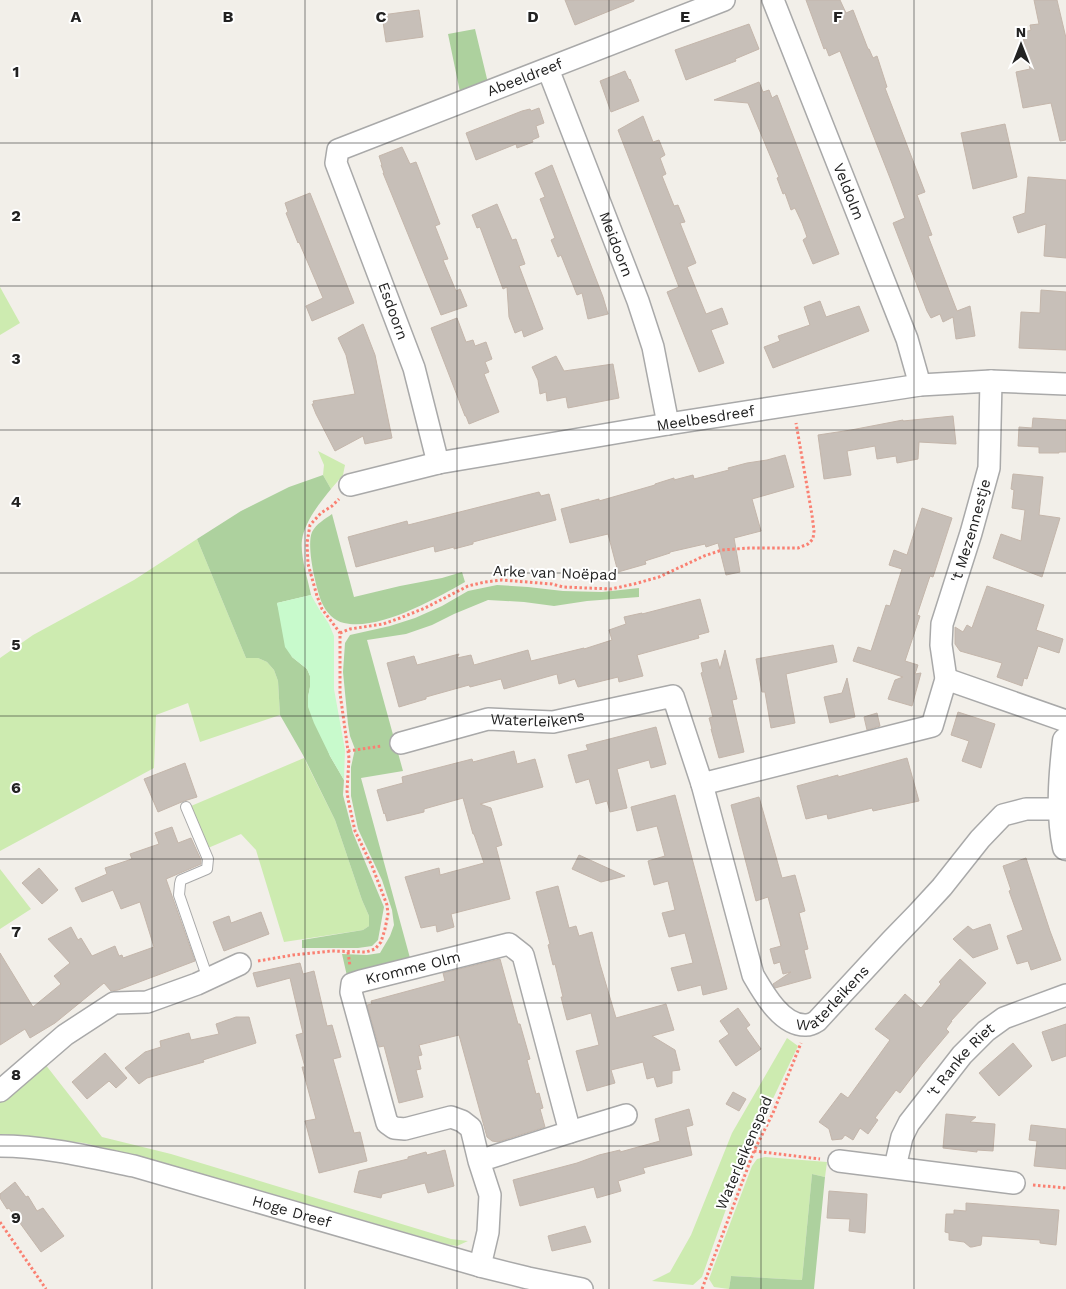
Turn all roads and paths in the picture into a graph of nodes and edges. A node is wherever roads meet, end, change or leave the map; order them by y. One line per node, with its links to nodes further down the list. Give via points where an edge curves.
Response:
1 (724, 0): 3 (street, Abeeldreef)
2 (773, 0): 8 (street, Veldolm, via 907,338)
3 (696, 5): 4 (street, Abeeldreef)
4 (548, 69): 5 (street, Abeeldreef, via 338,150); 10 (street, Meidoorn, via 638,301 653,346)
5 (336, 163): 11 (street, Esdoorn, via 414,368)
6 (991, 381): 7 (street, Meelbesdreef); 8 (street, Meelbesdreef); 14 (street, 't Mezennestje, via 989,468 942,624 941,645)
7 (1066, 384)
8 (920, 385): 9 (street, Meelbesdreef)
9 (793, 404): 10 (street, Meelbesdreef); 13 (path, Arke van Noëpad, via 814,531 808,544 798,548 722,550 659,577 611,589 502,580 485,582 468,586 425,608 383,624)
10 (668, 424): 11 (street, Meelbesdreef)
11 (438, 463): 12 (street, Meelbesdreef)
12 (350, 485): 13 (path, via 310,525 307,543 308,564 317,596 322,609)
13 (340, 633): 18 (path, via 340,693)
14 (946, 679): 15 (street); 19 (street, via 932,726)
15 (1066, 721)
16 (1066, 741): 21 (street)
17 (401, 744): 18 (path); 19 (street, Waterleikens, via 488,719 553,722 672,696)
18 (348, 751): 23 (path, via 347,791 356,831 387,905 381,942 366,952 331,951)
19 (702, 784): 26 (street, Waterleikens, via 753,976 766,998 786,1019)
20 (186, 807): 24 (lane, via 209,864 207,869 182,880 179,895)
21 (1062, 809): 22 (street); 26 (street, Waterleikens, via 1026,809 1003,815 918,914 818,1021)
22 (1066, 847)
23 (240, 964): 24 (street)
24 (208, 979): 27 (street, via 147,1002 114,1003 65,1035)
25 (1066, 995): 34 (street, 't Ranke Riet, via 1004,1018 962,1055 909,1123)
26 (808, 1026): 31 (path, Waterleikenspad)
27 (0, 1091)
28 (626, 1115): 29 (street)
29 (570, 1132): 32 (street); 32 (street, Kromme Olm, via 523,955 508,944 352,984 351,992 387,1123 394,1128 405,1129 451,1117 462,1121 471,1128)
30 (0, 1146): 38 (street, Hoge Dreef, via 82,1155 134,1166)
31 (754, 1151): 33 (path); 41 (path, Waterleikenspad)
32 (479, 1161): 38 (street, Kromme Olm, via 490,1195 488,1232)
33 (839, 1161): 34 (street)
34 (895, 1167): 35 (street)
35 (1014, 1183): 36 (path)
36 (1066, 1188)
37 (0, 1222): 39 (path)
38 (480, 1266): 40 (street, Hoge Dreef)
39 (46, 1289)
40 (582, 1289)
41 (702, 1289)

